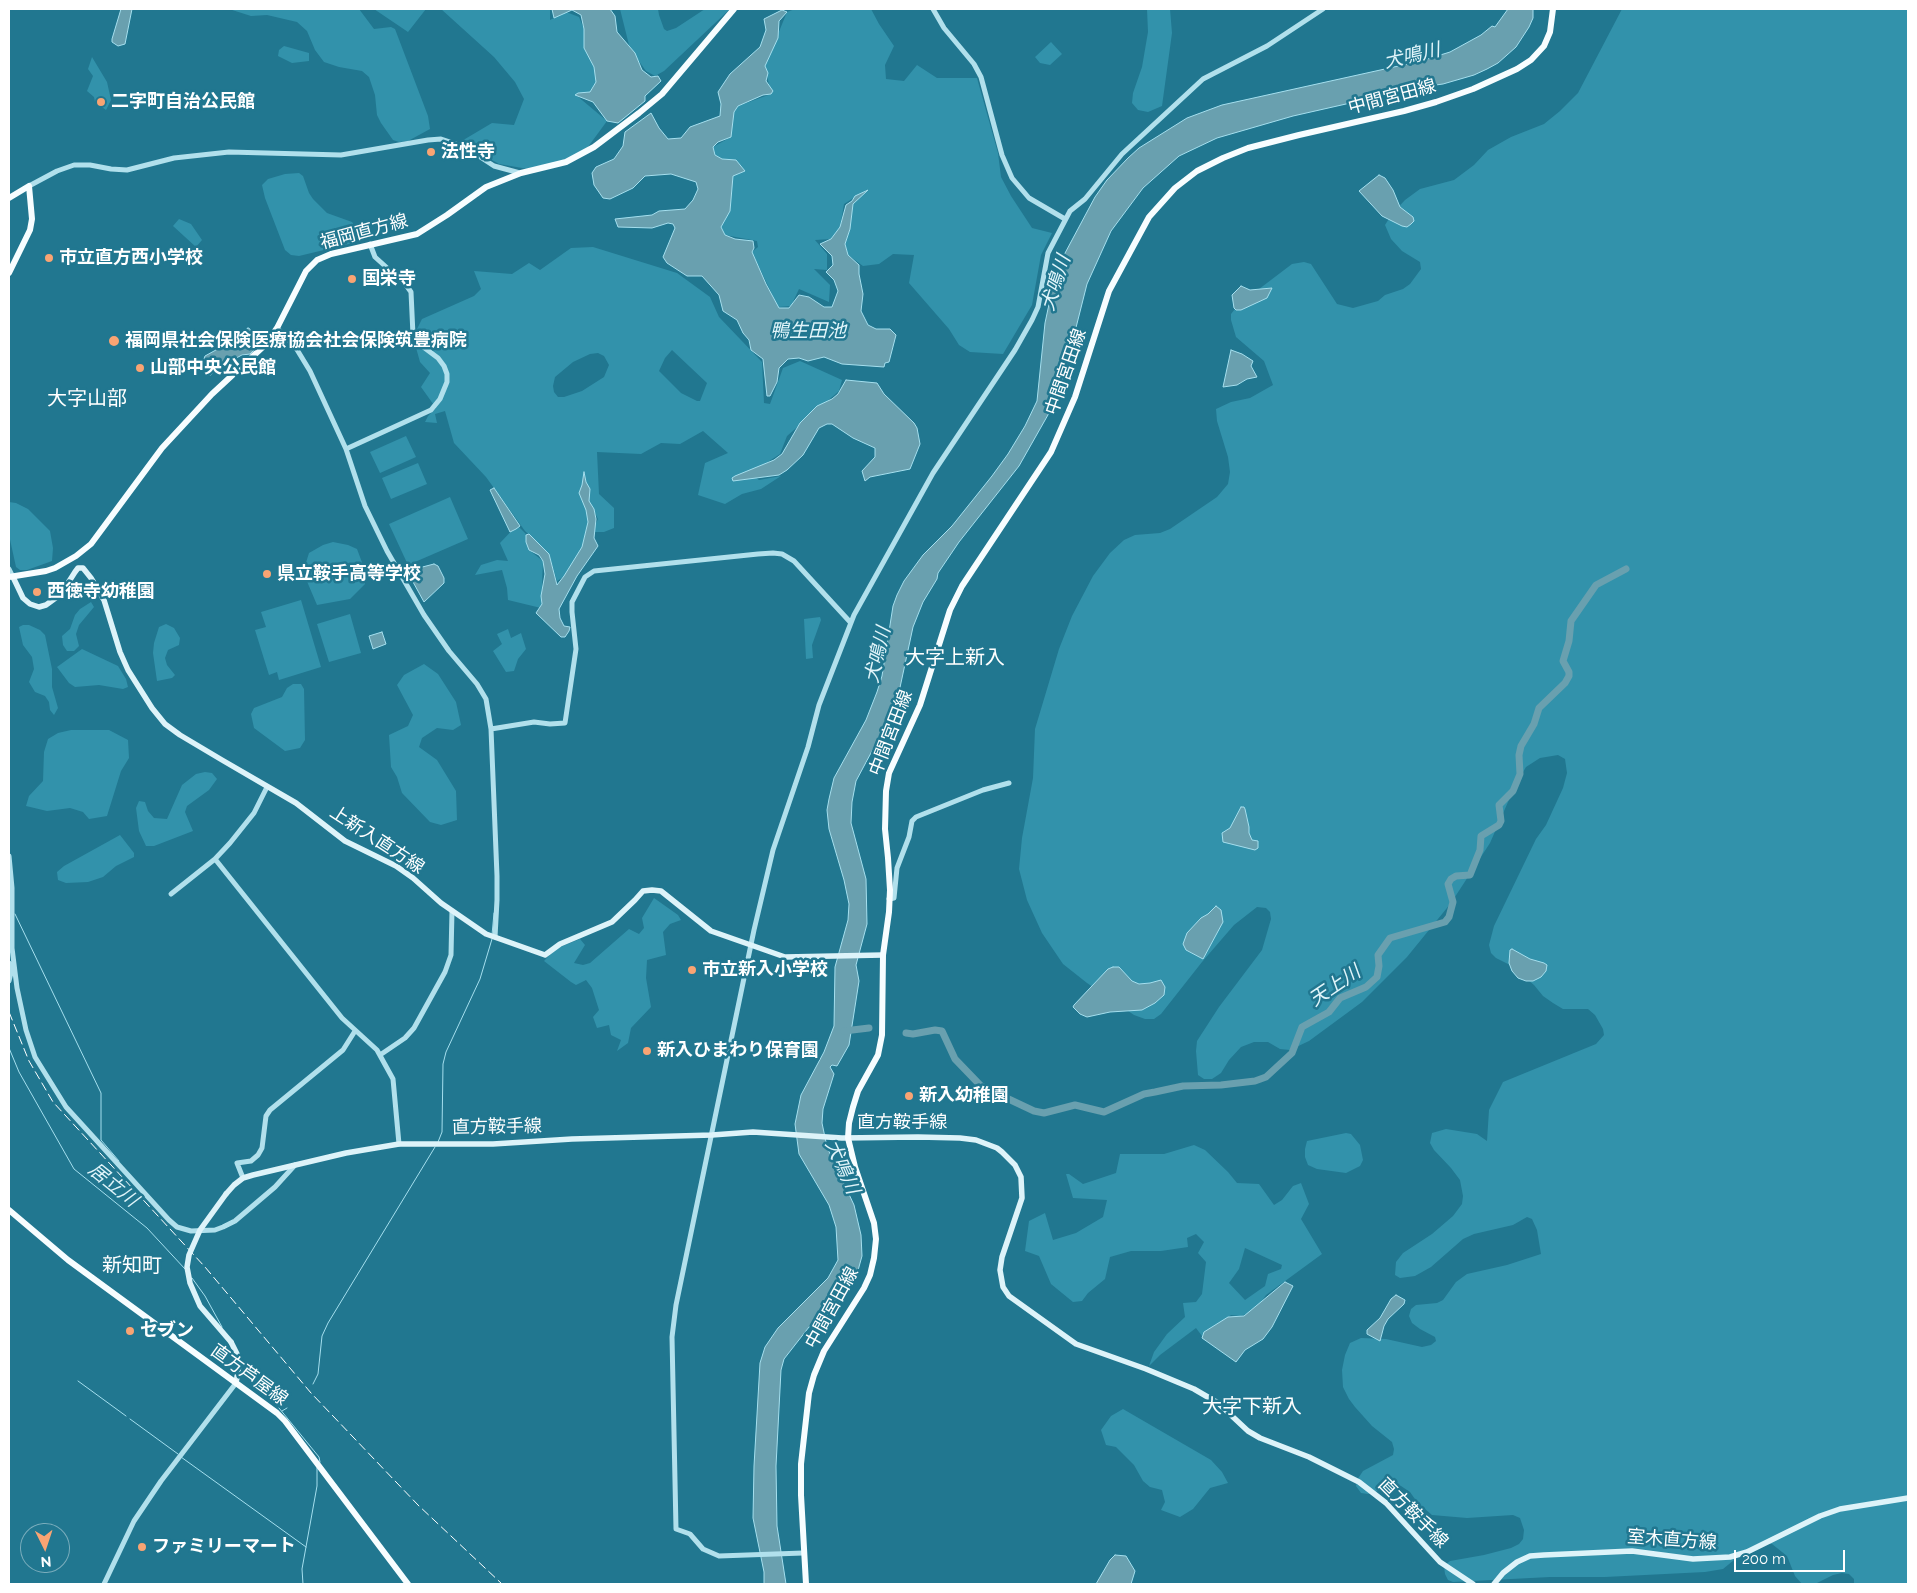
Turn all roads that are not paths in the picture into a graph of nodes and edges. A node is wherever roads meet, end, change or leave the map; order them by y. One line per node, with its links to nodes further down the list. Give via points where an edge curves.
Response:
1 (734, 9): 5 (main road, 福岡直方線, via 662,94 639,113 580,156)
2 (933, 9): 8 (street, via 981,77 1002,155 1012,178 1029,198)
3 (1323, 9): 8 (street, via 1267,46 1203,79 1122,154)
4 (1553, 9): 22 (main road, 中間宮田線, via 1550,32 1544,46 1517,69 1436,102 1296,135 1223,158 1185,180 1150,217 1110,291 1075,397 1051,452 962,586 950,610 920,705 889,772 884,802)
5 (521, 173): 6 (street, via 494,166 465,147 441,139 350,154 229,152 174,158 121,170 74,165 57,170); 9 (main road, 福岡直方線, via 486,187 416,234)
6 (29, 186): 7 (main road); 10 (main road, via 30,230)
7 (9, 198)
8 (1065, 219): 15 (street, via 1048,253 1038,307 1032,320 933,473)
9 (370, 244): 11 (main road, 福岡直方線, via 317,260 306,271); 12 (street, via 375,257 411,292 413,336 444,366 447,382 431,410)
10 (9, 273)
11 (277, 328): 12 (street, via 289,339 304,362); 14 (main road, 福岡直方線, via 261,350 212,394 162,448 91,544 55,568)
12 (346, 449): 16 (street, via 365,506 387,551 424,616 482,691)
13 (9, 569): 14 (street)
14 (11, 577): 18 (main road, 上新入直方線, via 23,598 39,607 46,606 61,594 78,568 83,568 104,600 123,658 152,708 180,735)
15 (851, 622): 16 (street, via 794,561 782,554 594,570 585,577 572,602 576,649 565,723 534,722); 26 (street, via 819,704 773,850)
16 (491, 729): 25 (street, via 497,900)
17 (1009, 783): 22 (street, via 982,790 916,817 897,868 894,898)
18 (267, 787): 20 (street, via 251,817); 24 (main road, 上新入直方線, via 296,803 345,841 401,870)
19 (9, 856): 23 (street)
20 (215, 859): 21 (street); 30 (street)
21 (171, 894)
22 (889, 899): 27 (main road, 中間宮田線)
23 (10, 905): 35 (street, via 17,988 35,1057 66,1107 169,1220 177,1227 191,1231 223,1227 275,1187)
24 (452, 911): 25 (main road, 上新入直方線); 31 (street, via 448,967 414,1028)
25 (495, 937): 26 (main road, 上新入直方線, via 545,955 560,944 612,922 643,890 652,890 661,891 711,932)
26 (752, 946): 27 (main road, 上新入直方線, via 785,957); 32 (street)
27 (880, 955): 33 (main road, 中間宮田線, via 882,1035 878,1055 858,1091)
28 (9, 963): 29 (street)
29 (9, 981)
30 (355, 1031): 31 (street); 36 (street, via 343,1050 270,1110 258,1155 237,1163)
31 (380, 1055): 34 (street, via 393,1079)
32 (712, 1135): 33 (main road, 直方鞍手線, via 774,1132); 34 (main road, 直方鞍手線, via 493,1144); 40 (street, via 672,1337 676,1529 690,1534 708,1552 719,1556)
33 (845, 1138): 40 (main road, 中間宮田線, via 874,1223 874,1258 864,1288 824,1351 809,1394 801,1464); 44 (main road, 直方鞍手線, via 960,1138 997,1148 1015,1165 1022,1186 1022,1198 1000,1270 1003,1287 1010,1296 1076,1344 1194,1389 1218,1403 1260,1438 1309,1457 1359,1482 1386,1503 1440,1562)
34 (399, 1144): 35 (main road, 直方鞍手線)
35 (295, 1164): 36 (main road, 直方鞍手線)
36 (243, 1178): 38 (main road, 直方鞍手線, bridge, via 226,1194 200,1230 187,1267 200,1306 231,1342 238,1356)
37 (9, 1210): 38 (main road, 直方芦屋線, via 68,1260)
38 (236, 1383): 41 (street, via 134,1520); 42 (main road, 直方芦屋線, via 285,1421)
39 (1908, 1498): 45 (main road, 室木直方線, via 1840,1509 1730,1558 1693,1559 1632,1551 1530,1556 1503,1572)
40 (801, 1552): 43 (main road, 中間宮田線)
41 (104, 1584)
42 (408, 1584)
43 (806, 1584)
44 (1473, 1584)
45 (1494, 1584)

